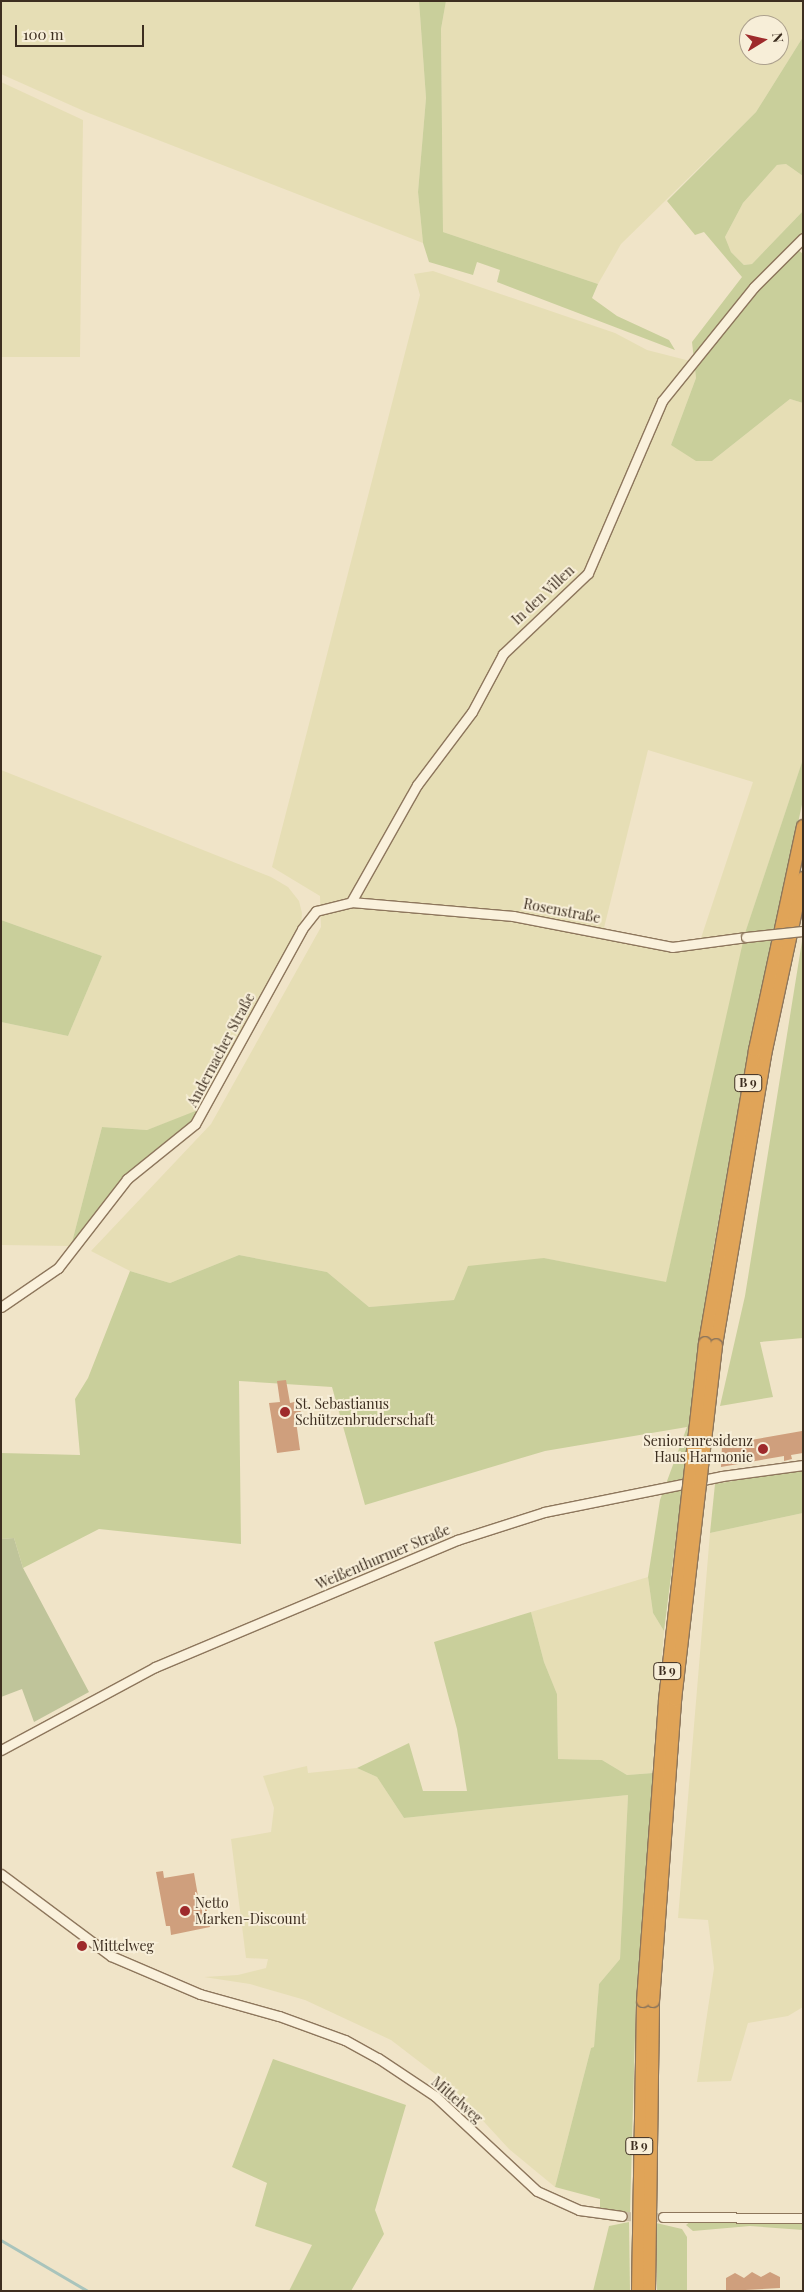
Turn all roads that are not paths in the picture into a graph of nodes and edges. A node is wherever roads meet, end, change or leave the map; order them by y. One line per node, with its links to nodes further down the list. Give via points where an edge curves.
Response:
1 (803, 238): 4 (street, In den Villen, via 754,287 662,401 612,525 588,573 503,654 472,712 417,784)
2 (803, 826): 8 (highway, B 9, via 753,1059)
3 (803, 878): 8 (highway, B 9)
4 (351, 902): 5 (street, Rosenstraße); 6 (street, Rosenstraße, bridge, via 513,916 672,947)
5 (316, 911): 7 (street, Andernacher Straße, via 302,929 195,1124 127,1179 58,1268)
6 (803, 931)
7 (1, 1307)
8 (710, 1344): 12 (highway, B 9, bridge, via 664,1700)
9 (802, 1466): 10 (street, Weißenthurmer Straße, via 722,1476 544,1512 457,1540 155,1668)
10 (1, 1750)
11 (1, 1874): 13 (street, Mittelweg, via 111,1956 200,1994 279,2016 370,2053 435,2096 537,2191 579,2210)
12 (648, 2001): 16 (highway, B 9); 17 (highway, B 9)
13 (622, 2216)
14 (664, 2217): 15 (street)
15 (803, 2218)
16 (638, 2291)
17 (649, 2291)

